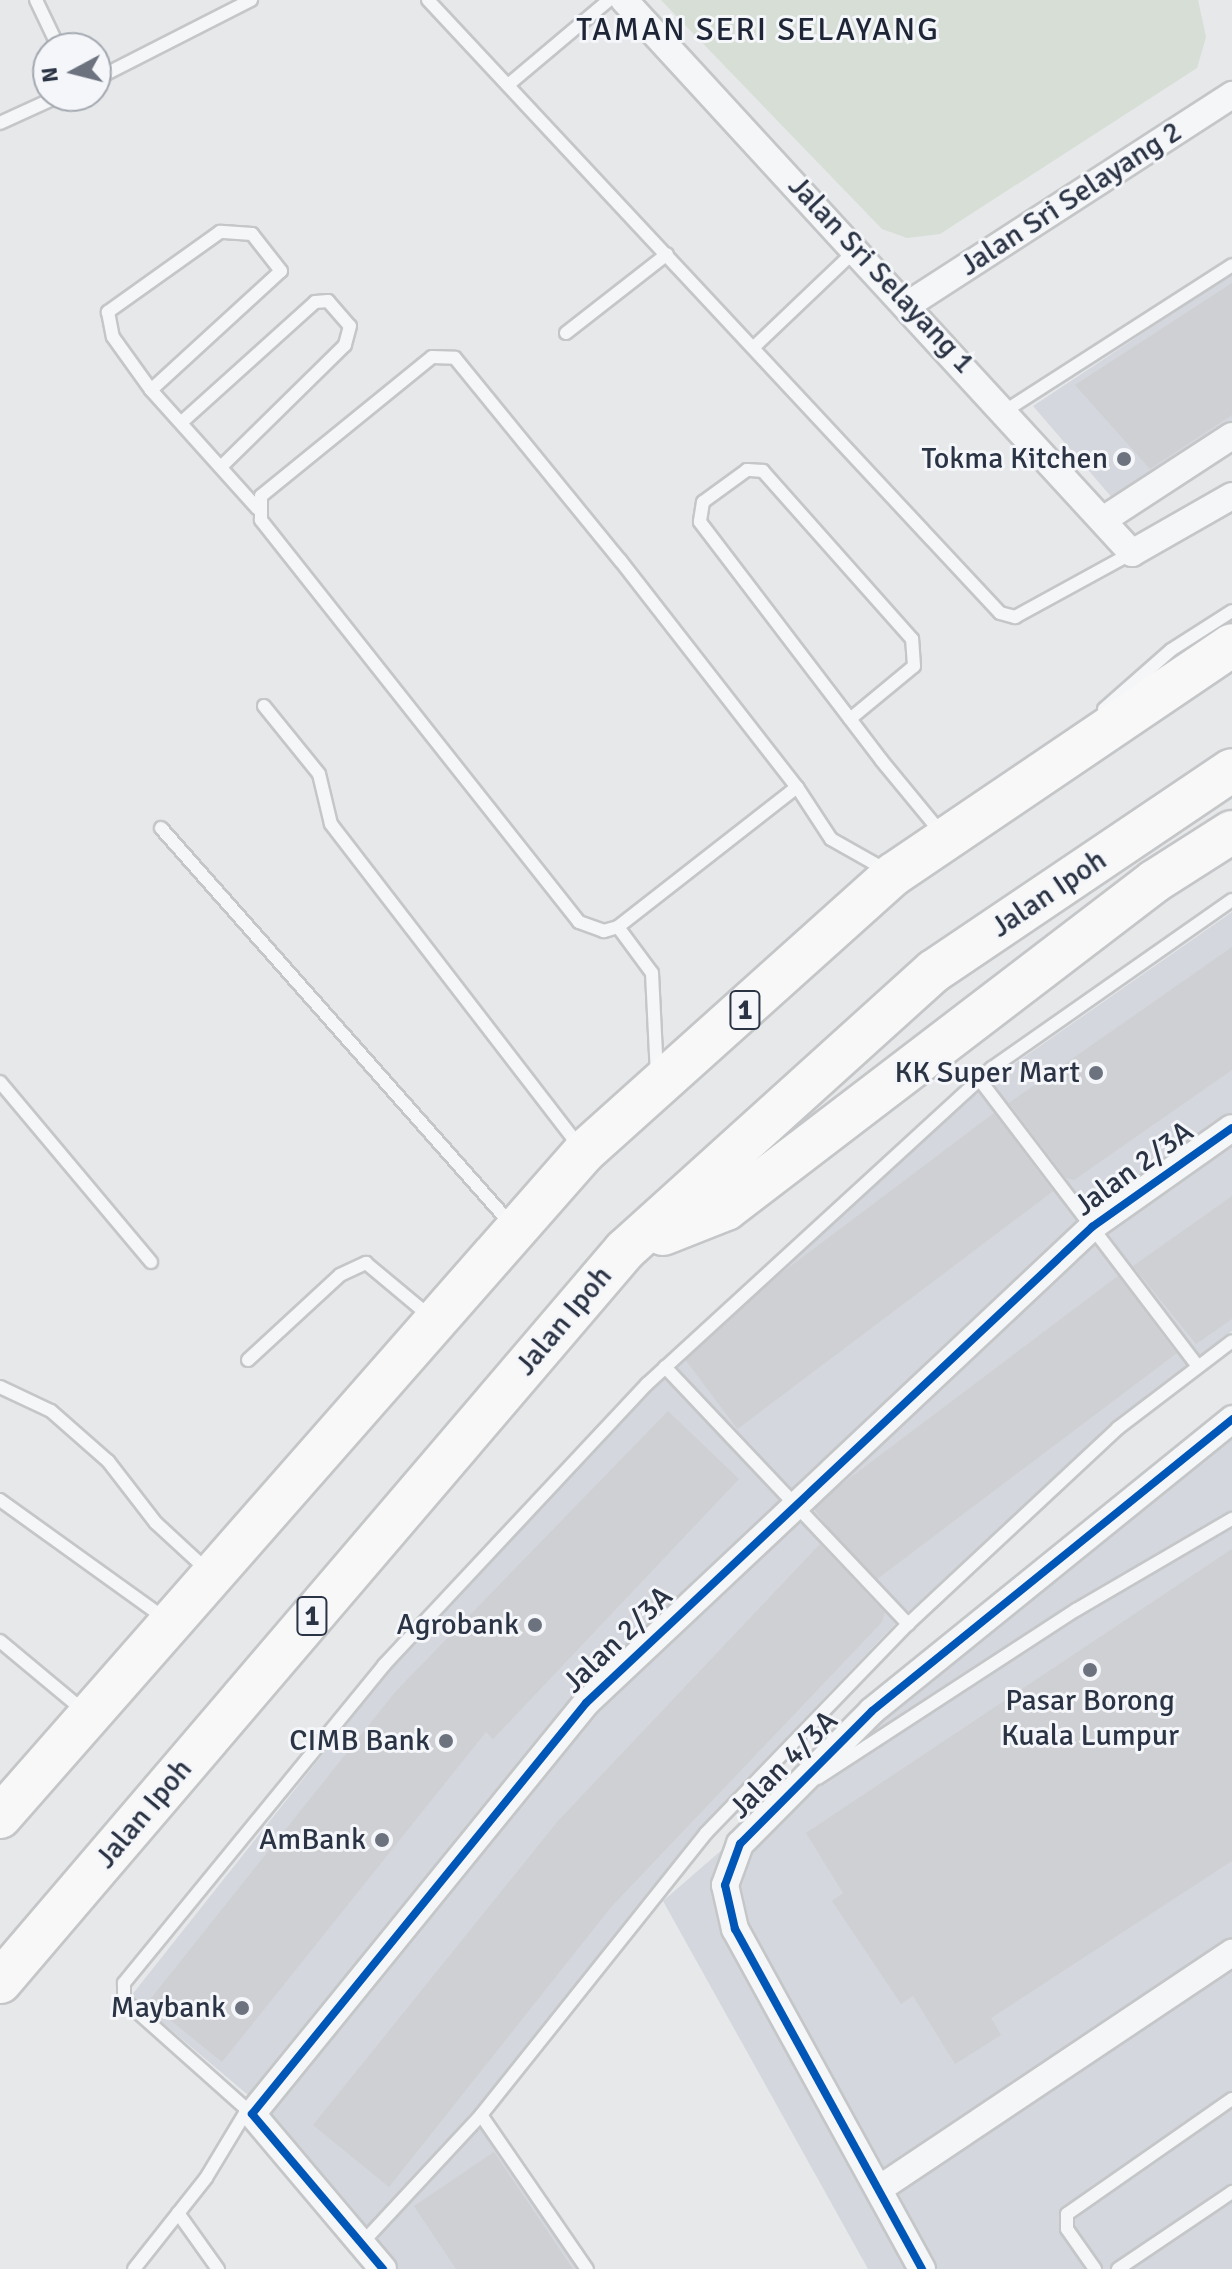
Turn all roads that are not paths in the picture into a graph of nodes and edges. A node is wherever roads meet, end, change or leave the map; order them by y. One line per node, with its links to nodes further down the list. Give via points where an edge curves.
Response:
1 (36, 0): 6 (lane)
2 (251, 0): 7 (lane)
3 (428, 0): 8 (lane)
4 (609, 0): 8 (lane)
5 (624, 0): 12 (street, Jalan Sri Selayang 1)
6 (51, 32)
7 (112, 71)
8 (508, 85): 13 (lane)
9 (1232, 95): 15 (street, Jalan Sri Selayang 2)
10 (32, 108): 11 (lane)
11 (0, 123)
12 (859, 248): 15 (street, Jalan Sri Selayang 1); 17 (lane)
13 (667, 254): 16 (lane); 17 (lane)
14 (1232, 265): 19 (lane)
15 (909, 304): 19 (street, Jalan Sri Selayang 1)
16 (566, 333)
17 (754, 347): 26 (lane, via 1000,613 1015,617)
18 (151, 390): 18 (lane, via 113,337 108,312 220,232 252,234 281,271); 20 (lane)
19 (1005, 411): 25 (street, Jalan Sri Selayang 1)
20 (183, 421): 22 (lane); 22 (lane, via 315,302 328,301 350,326 345,345)
21 (1232, 436): 25 (street)
22 (221, 467): 24 (lane)
23 (1232, 496): 26 (street)
24 (257, 508): 32 (lane, via 291,470 432,357 455,358); 39 (lane, via 539,880 579,922 604,931)
25 (1103, 520): 26 (street, Jalan Sri Selayang 1)
26 (1132, 553)
27 (1232, 611): 33 (lane, via 1171,650)
28 (1232, 645): 33 (highway, 1)
29 (264, 706): 44 (lane, via 319,774 331,824)
30 (850, 719): 30 (lane, via 700,522 703,502 747,470 763,471 912,639 914,666); 36 (lane)
31 (1232, 770): 47 (highway, Jalan Ipoh / 1, via 934,971)
32 (797, 787): 37 (lane, via 831,839); 39 (lane)
33 (1012, 791): 36 (highway, 1)
34 (161, 828): 46 (lane)
35 (1232, 832): 47 (highway, via 1155,881 726,1209)
36 (945, 837): 37 (highway, 1)
37 (894, 874): 42 (highway, 1)
38 (1232, 900): 40 (lane)
39 (618, 927): 42 (lane, via 652,973)
40 (979, 1079): 45 (lane); 53 (lane)
41 (0, 1082): 48 (lane)
42 (659, 1089): 44 (highway, 1)
43 (1232, 1128): 45 (street, Jalan 2/3A)
44 (584, 1152): 46 (highway, 1)
45 (1092, 1227): 52 (lane); 57 (street, Jalan 2/3A)
46 (515, 1229): 49 (highway, 1)
47 (625, 1250): 67 (highway, Jalan Ipoh / 1)
48 (151, 1262)
49 (435, 1321): 51 (lane, via 366,1263 340,1275); 59 (highway, 1)
50 (1232, 1341): 52 (lane)
51 (248, 1360)
52 (1197, 1365): 61 (lane, via 1118,1428)
53 (665, 1367): 57 (lane); 69 (lane, via 384,1665 124,1983 124,2000)
54 (0, 1387): 59 (lane, via 51,1411 108,1461 156,1523)
55 (1229, 1429): 64 (street, Jalan 4/3A, via 930,1657)
56 (0, 1500): 60 (lane, via 108,1571)
57 (794, 1507): 61 (lane); 69 (street, Jalan 2/3A, via 586,1703 518,1778)
58 (1232, 1519): 64 (lane)
59 (213, 1576): 60 (highway, 1)
60 (170, 1623): 63 (highway, 1)
61 (908, 1624): 70 (lane, via 706,1833)
62 (0, 1641): 63 (lane)
63 (90, 1715): 65 (highway, 1)
64 (787, 1795): 71 (street, Jalan 4/3A, via 740,1844 725,1885 735,1929)
65 (0, 1817)
66 (1232, 1953): 71 (street)
67 (0, 1982)
68 (1232, 2099): 80 (lane, via 1067,2214 1067,2229)
69 (250, 2112): 73 (lane); 74 (street)
70 (481, 2115): 74 (lane); 78 (lane)
71 (879, 2189): 79 (street, Jalan 4/3A)
72 (1232, 2192): 81 (lane)
73 (178, 2213): 75 (lane); 76 (lane)
74 (364, 2241): 77 (street)
75 (134, 2269)
76 (218, 2269)
77 (383, 2269)
78 (587, 2269)
79 (922, 2269)
80 (1095, 2269)
81 (1118, 2269)

